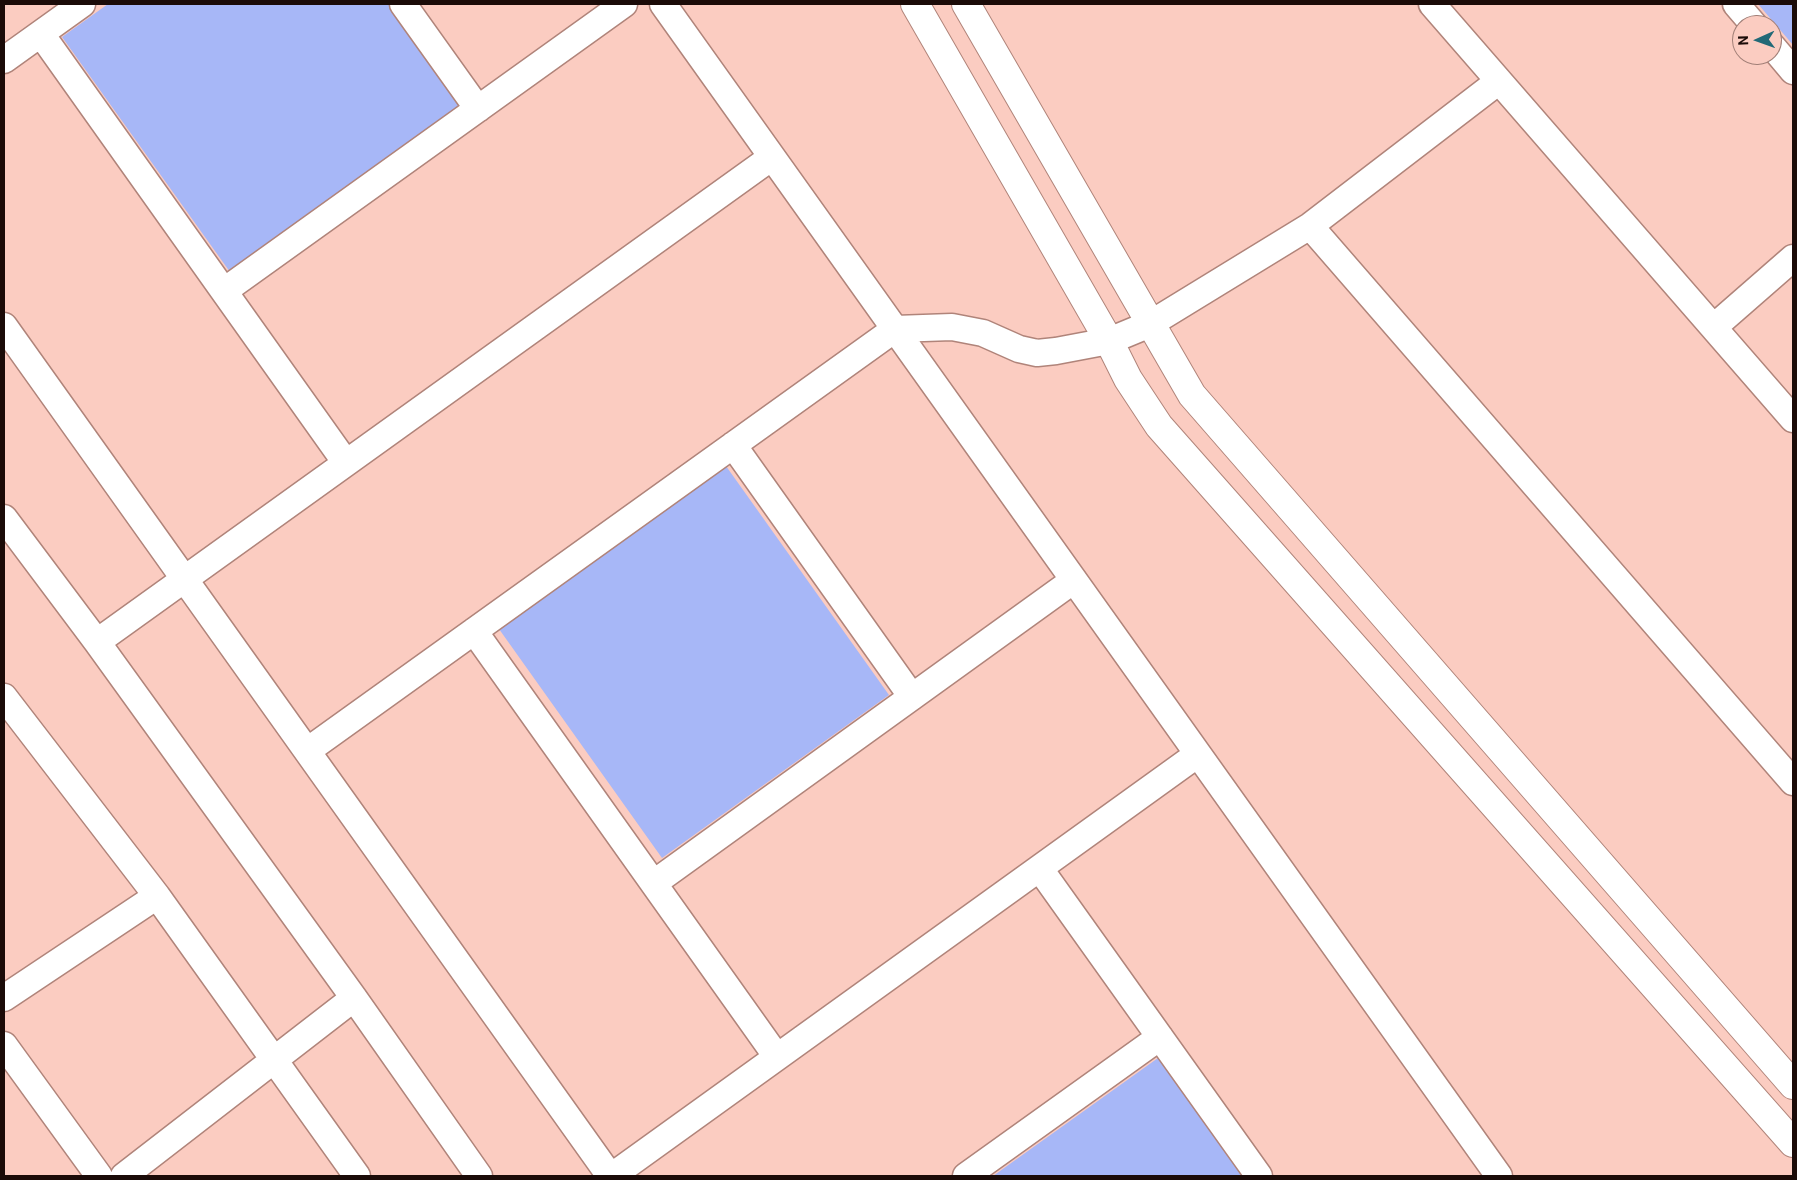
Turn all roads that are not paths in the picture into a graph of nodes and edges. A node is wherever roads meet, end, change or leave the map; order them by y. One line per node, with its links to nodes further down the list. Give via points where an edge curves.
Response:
1 (82, 4): 10 (street)
2 (403, 4): 15 (street)
3 (624, 4): 15 (street)
4 (663, 4): 16 (street)
5 (915, 4): 24 (street)
6 (966, 4): 20 (street)
7 (1432, 4): 14 (street)
8 (1736, 4): 9 (street)
9 (1745, 15)
10 (41, 34): 12 (street); 19 (street)
11 (1782, 58): 13 (street)
12 (4, 60)
13 (1793, 71)
14 (1499, 81): 17 (street); 22 (street)
15 (478, 109): 19 (street)
16 (772, 157): 23 (street); 27 (street)
17 (1310, 226): 20 (street); 37 (street)
18 (1793, 258): 22 (street)
19 (224, 291): 27 (street)
20 (1150, 324): 24 (street); 47 (street, via 1192,395)
21 (4, 326): 29 (street)
22 (1714, 327): 25 (street)
23 (895, 329): 24 (street, via 952,327 983,333 1019,349 1037,353); 26 (street); 30 (street)
24 (1109, 341): 48 (street, via 1128,379 1159,426)
25 (1793, 419)
26 (733, 445): 31 (street); 34 (street)
27 (346, 463): 29 (street)
28 (4, 518): 32 (street)
29 (184, 579): 32 (street); 35 (street)
30 (1074, 580): 34 (street); 36 (street)
31 (474, 631): 35 (street); 39 (street)
32 (97, 642): 42 (street)
33 (4, 697): 40 (street)
34 (912, 697): 39 (street)
35 (307, 751): 53 (street)
36 (1198, 754): 38 (street); 56 (street)
37 (1793, 782)
38 (1040, 869): 43 (street); 45 (street)
39 (654, 883): 45 (street)
40 (157, 896): 41 (street); 46 (street)
41 (4, 998)
42 (354, 998): 46 (street); 52 (street)
43 (1160, 1037): 54 (street); 55 (street)
44 (4, 1045): 49 (street)
45 (777, 1057): 53 (street)
46 (273, 1060): 50 (street); 51 (street)
47 (1793, 1084)
48 (1793, 1143)
49 (99, 1176)
50 (124, 1176)
51 (357, 1176)
52 (479, 1176)
53 (611, 1176)
54 (966, 1176)
55 (1259, 1176)
56 (1499, 1176)

